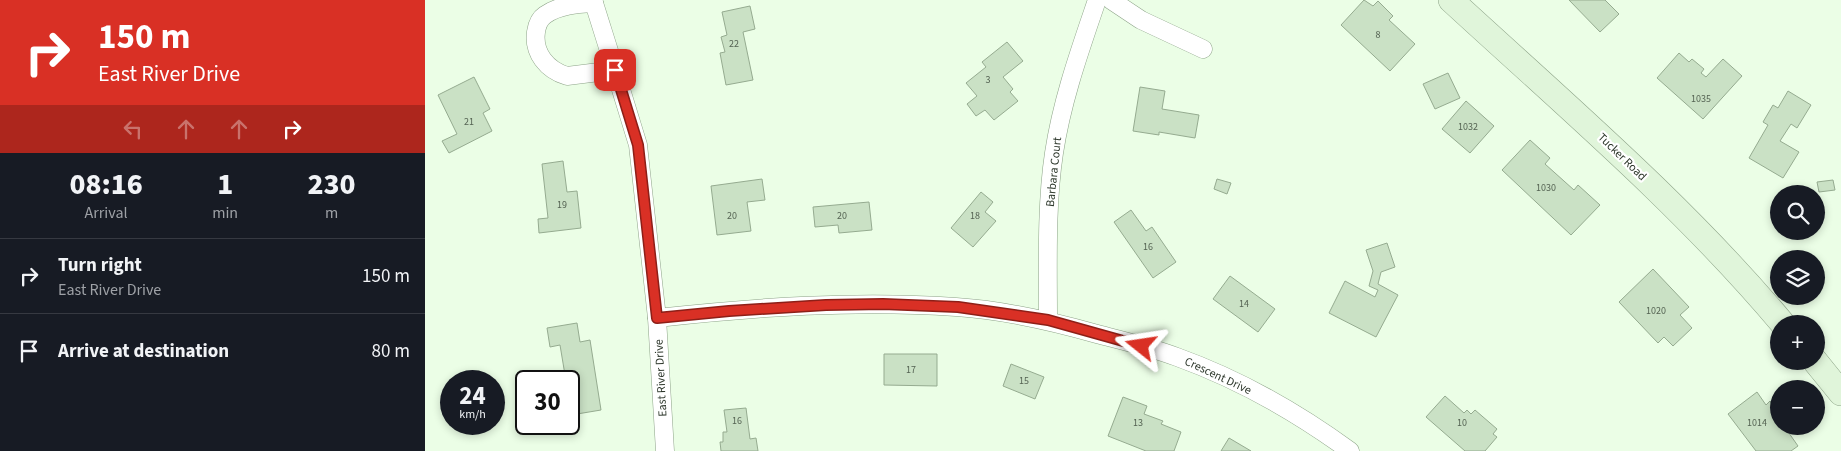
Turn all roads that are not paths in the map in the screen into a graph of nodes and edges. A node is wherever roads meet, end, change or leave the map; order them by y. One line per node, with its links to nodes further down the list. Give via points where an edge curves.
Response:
1 (1097, 0): 9 (street, Barbara Court, via 1070,78 1054,154)
2 (1111, 0): 5 (street, via 1141,20)
3 (1451, 0): 7 (main road, Tucker Road, via 1590,126 1741,276)
4 (594, 1): 6 (street, East River Drive); 6 (street, East River Drive, via 544,15 537,25 536,47 548,66 560,74 574,77)
5 (1203, 49)
6 (615, 70): 8 (street, East River Drive, via 638,145)
7 (1775, 315)
8 (657, 318): 9 (street, Crescent Drive, via 770,308 883,304 958,307); 12 (street, East River Drive)
9 (1048, 320): 13 (street, Crescent Drive, via 1151,349 1204,368 1267,399)
10 (1822, 370): 11 (main road)
11 (1841, 393)
12 (665, 451)
13 (1350, 451)

